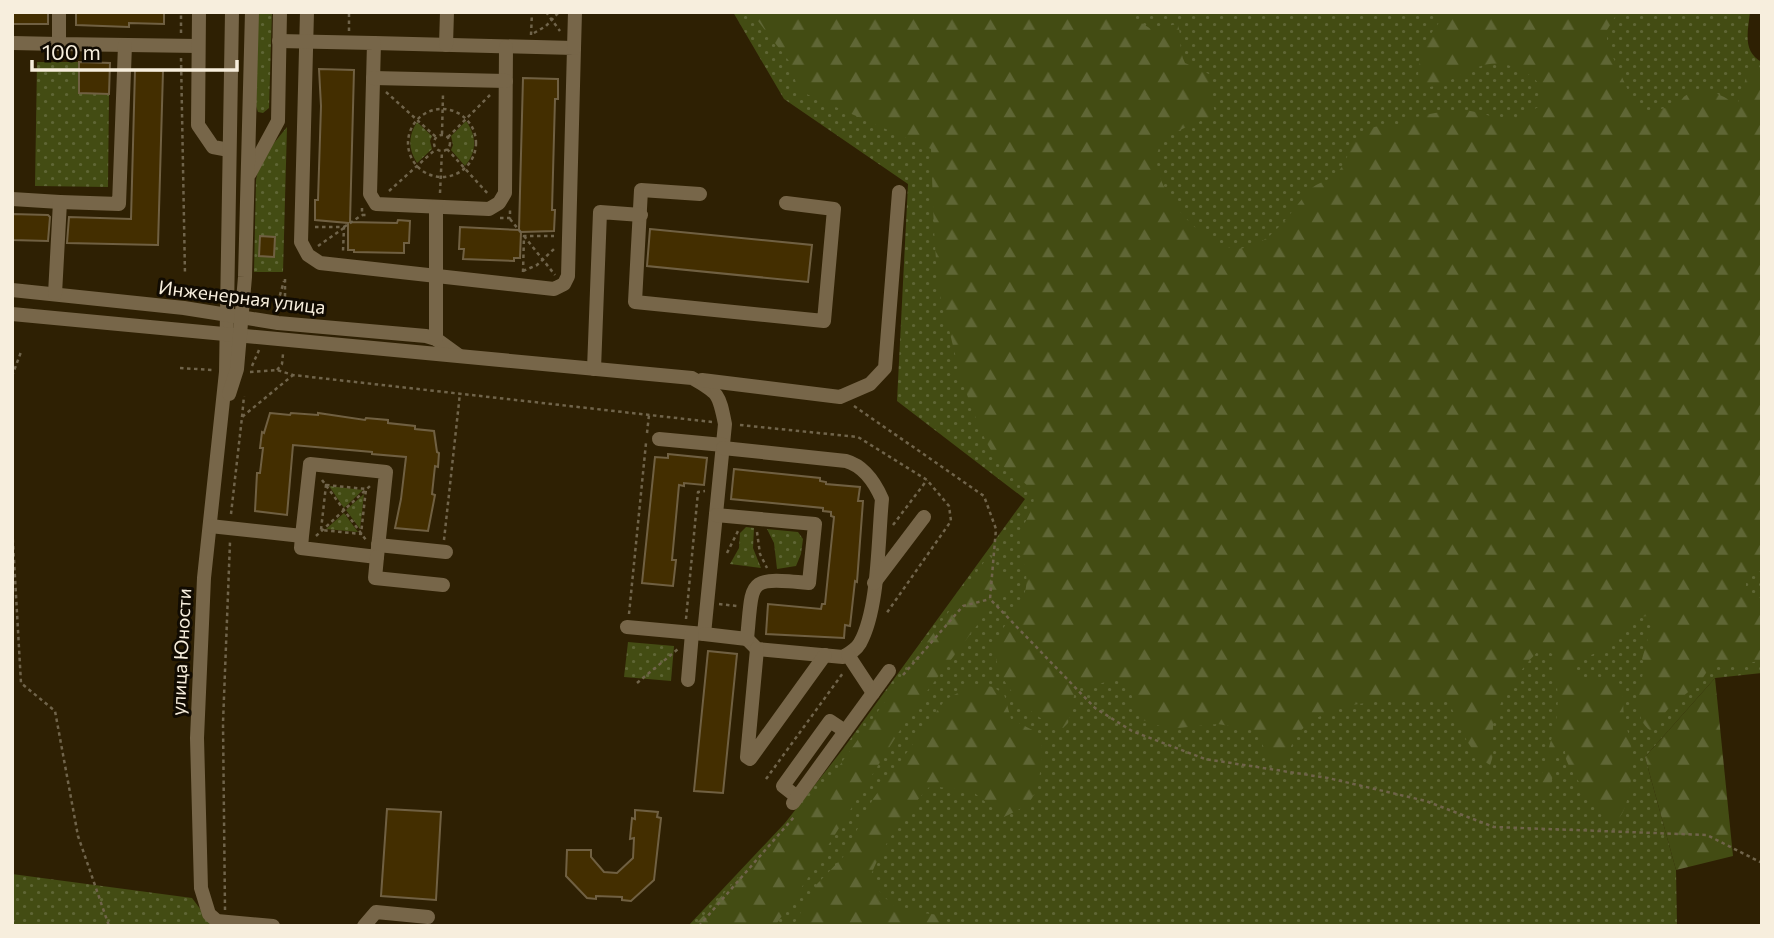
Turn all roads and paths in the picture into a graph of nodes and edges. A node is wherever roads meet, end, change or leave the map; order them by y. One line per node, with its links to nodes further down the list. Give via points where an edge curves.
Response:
1 (59, 12): 20 (street)
2 (181, 12): 24 (path)
3 (199, 12): 25 (street)
4 (232, 12): 35 (street, улица Юности)
5 (252, 12): 40 (street, улица Юности)
6 (281, 12): 16 (street)
7 (307, 12): 17 (street)
8 (349, 12): 15 (path)
9 (447, 12): 23 (street)
10 (532, 12): 14 (path, via 531,37)
11 (546, 12): 14 (path)
12 (559, 12): 14 (path)
13 (575, 12): 21 (street)
14 (552, 20): 21 (path)
15 (348, 34)
16 (279, 41): 17 (street); 40 (street, via 278,121)
17 (307, 41): 19 (street); 55 (street)
18 (12, 43): 20 (street)
19 (374, 43): 23 (street); 27 (street)
20 (59, 44): 22 (street)
21 (570, 44): 26 (street); 62 (street, via 568,276)
22 (125, 45): 24 (street); 44 (street, via 119,204)
23 (446, 45): 26 (street)
24 (181, 47): 25 (street); 59 (path)
25 (198, 47): 35 (street, via 198,125 214,146)
26 (506, 47): 28 (street)
27 (373, 79): 28 (street); 30 (path); 45 (street, via 370,194)
28 (504, 81): 29 (path); 47 (street, via 505,193)
29 (466, 118): 30 (path, via 443,109 429,111); 32 (path); 38 (path, via 477,142)
30 (417, 120): 31 (path); 37 (path, via 408,144)
31 (436, 137): 32 (path); 33 (path)
32 (448, 137): 34 (path)
33 (436, 149): 36 (path); 37 (path)
34 (447, 149): 36 (path); 38 (path)
35 (229, 150): 68 (street, улица Юности)
36 (442, 151): 39 (path)
37 (416, 166): 39 (path); 45 (path)
38 (465, 169): 39 (path); 47 (path)
39 (441, 177): 48 (path)
40 (248, 178): 69 (street, улица Юности)
41 (899, 192): 80 (street, via 885,368 870,384)
42 (701, 194): 49 (street, via 641,190)
43 (12, 200): 44 (street)
44 (60, 202): 64 (street)
45 (375, 203): 48 (street); 51 (path)
46 (786, 203): 49 (street, via 834,209 824,321 635,302)
47 (497, 205): 48 (street, via 489,209); 52 (path)
48 (438, 207): 60 (street)
49 (641, 215): 75 (street, via 600,212)
50 (307, 226): 51 (path)
51 (344, 228): 55 (path, via 315,249); 56 (path)
52 (524, 236): 53 (path); 57 (path); 58 (path)
53 (561, 237)
54 (556, 246): 57 (path)
55 (303, 249): 60 (street, via 320,263)
56 (343, 258)
57 (544, 260): 58 (path); 62 (path)
58 (523, 271): 61 (path)
59 (185, 275)
60 (436, 276): 62 (street, via 554,289); 71 (street)
61 (523, 278)
62 (563, 285)
63 (16, 289): 64 (street, Инженерная улица)
64 (55, 294): 68 (street, Инженерная улица)
65 (270, 309): 66 (path, via 276,310 285,279)
66 (285, 310)
67 (15, 315): 70 (street, Инженерная улица)
68 (226, 315): 69 (street, Инженерная улица); 70 (street, улица Юности)
69 (242, 317): 70 (street, улица Юности); 71 (street, Инженерная улица)
70 (233, 334): 73 (street, Инженерная улица); 76 (street, улица Юности)
71 (436, 339): 73 (street, Инженерная улица)
72 (21, 352): 78 (path)
73 (461, 357): 75 (street, Инженерная улица)
74 (180, 368): 76 (path)
75 (594, 369): 79 (street, Инженерная улица)
76 (231, 372): 77 (path, via 277,370); 97 (street, улица Юности, via 221,419)
77 (293, 375): 81 (path); 95 (path, via 242,416)
78 (12, 376)
79 (692, 378): 80 (street, Инженерная улица); 82 (street, via 714,390)
80 (840, 397): 121 (path, via 985,496 996,530 990,599 1095,708 1132,731 1205,759 1328,778 1414,799 1494,827 1707,835)
81 (649, 415): 82 (path); 111 (path)
82 (725, 424): 84 (street)
83 (659, 439): 84 (street)
84 (723, 447): 92 (street); 102 (street, via 854,463 882,499)
85 (311, 464): 86 (street); 88 (path); 101 (street)
86 (385, 472): 89 (path); 103 (street)
87 (927, 480): 102 (path)
88 (326, 485): 89 (path); 91 (path); 98 (path)
89 (366, 490): 91 (path); 99 (path)
90 (698, 492): 112 (path)
91 (344, 510): 98 (path); 99 (path)
92 (716, 514): 94 (street); 109 (street)
93 (924, 517): 107 (street)
94 (752, 518): 105 (path); 106 (path, via 757,546); 110 (street, via 815,524 809,583 764,581 752,591)
95 (231, 520)
96 (12, 525): 126 (path, via 21,682 55,711 78,836)
97 (210, 526): 101 (street); 124 (street, улица Юности, via 197,738 201,888 209,914)
98 (322, 530): 99 (path); 101 (path)
99 (361, 533): 103 (path)
100 (230, 537): 124 (path, via 223,723)
101 (302, 542): 103 (street)
102 (878, 546): 107 (street)
103 (377, 552): 104 (street); 108 (street, via 375,578)
104 (446, 552)
105 (726, 555)
106 (768, 569)
107 (874, 584): 114 (street, via 860,643)
108 (443, 585)
109 (707, 603): 110 (path); 112 (street)
110 (751, 607): 113 (street)
111 (628, 627): 112 (street)
112 (693, 635): 113 (street); 117 (street); 118 (path)
113 (752, 644): 115 (street); 115 (street, via 750,759)
114 (848, 654): 115 (street); 119 (street)
115 (825, 655)
116 (889, 671): 119 (street)
117 (688, 680)
118 (637, 682)
119 (873, 693): 120 (street, via 845,731 830,721 783,786)
120 (795, 800)
121 (1762, 863)
122 (428, 917): 128 (street, via 376,912)
123 (12, 919): 125 (path)
124 (225, 922): 127 (street)
125 (18, 926)
126 (109, 926)
127 (273, 926)
128 (364, 926)

